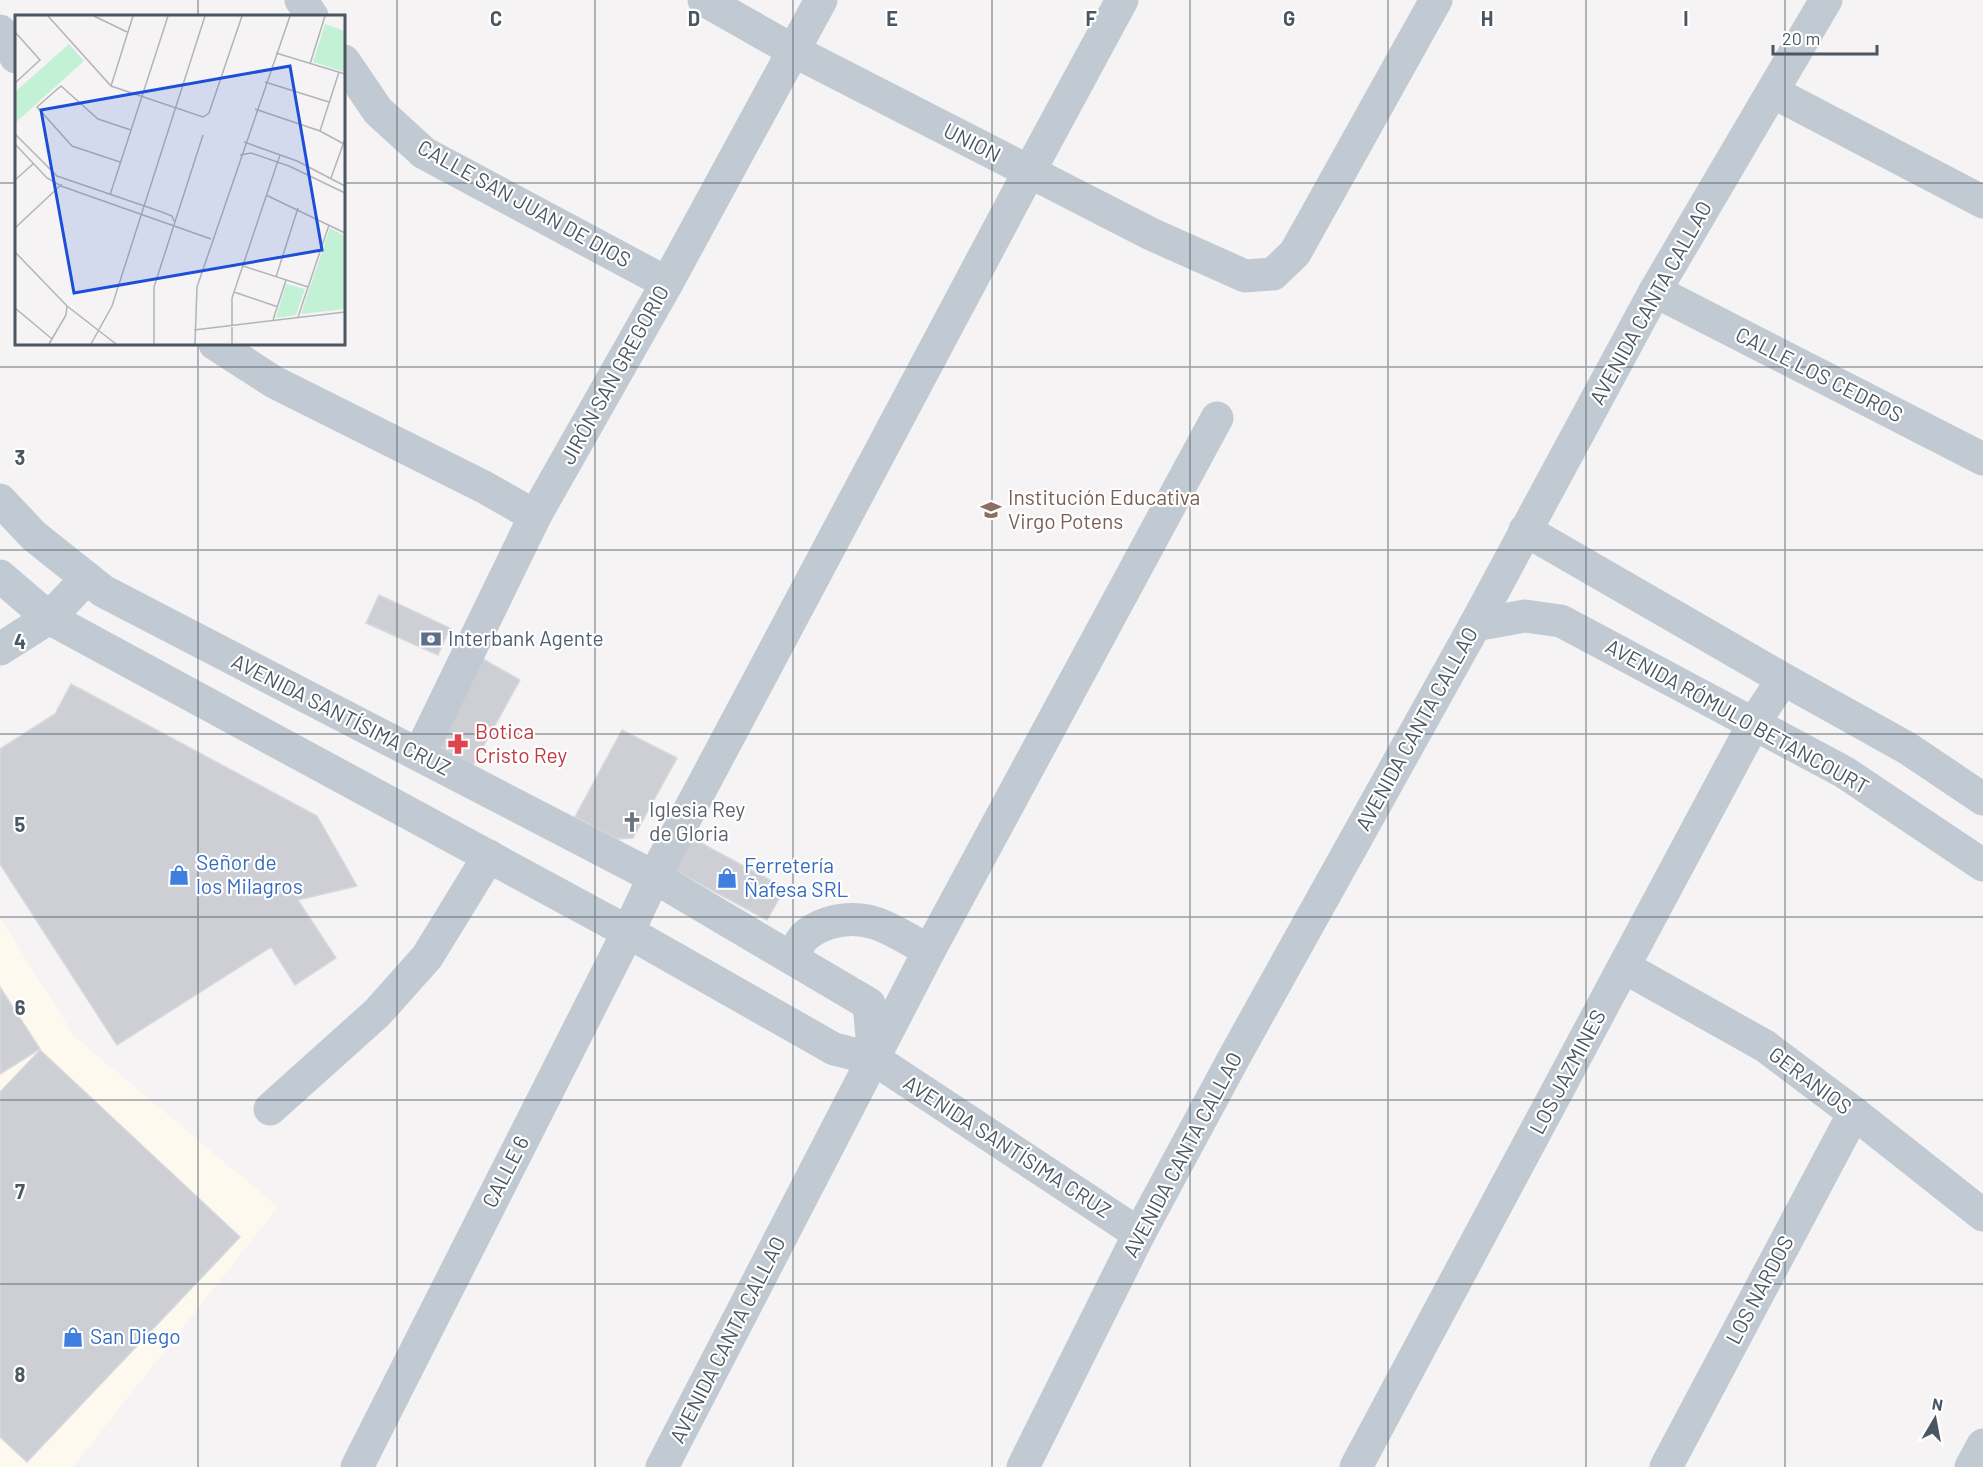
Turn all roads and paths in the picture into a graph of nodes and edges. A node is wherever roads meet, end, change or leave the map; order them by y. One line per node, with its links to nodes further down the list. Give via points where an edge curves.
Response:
1 (301, 0): 7 (street)
2 (704, 0): 9 (street, UNION)
3 (821, 0): 9 (street, JIRÓN SAN GREGORIO)
4 (1122, 0): 13 (street, CALLE 6)
5 (1436, 0): 13 (street, UNION, via 1295,253 1273,274 1245,276)
6 (1826, 0): 12 (street, AVENIDA CANTA CALLAO)
7 (311, 15)
8 (0, 31): 10 (street)
9 (794, 51): 13 (street, UNION); 15 (street, JIRÓN SAN GREGORIO)
10 (15, 55)
11 (345, 63): 15 (street, CALLE SAN JUAN DE DIOS, via 378,111 424,153)
12 (1773, 92): 14 (street); 16 (street, AVENIDA CANTA CALLAO)
13 (1029, 172): 34 (street, CALLE 6)
14 (1983, 202)
15 (667, 283): 21 (street, JIRÓN SAN GREGORIO)
16 (1655, 291): 19 (street, CALLE LOS CEDROS); 22 (street, AVENIDA CANTA CALLAO)
17 (217, 345): 21 (street, via 274,382)
18 (1217, 418): 36 (street, AVENIDA CANTA CALLAO)
19 (1983, 459)
20 (0, 500): 24 (street, AVENIDA SANTÍSIMA CRUZ, via 34,536)
21 (535, 516): 30 (street, JIRÓN SAN GREGORIO)
22 (1525, 530): 26 (street, AVENIDA CANTA CALLAO); 28 (street)
23 (0, 576): 25 (street, AVENIDA SANTÍSIMA CRUZ)
24 (87, 578): 25 (street); 30 (street, AVENIDA SANTÍSIMA CRUZ, via 103,591)
25 (49, 618): 27 (street); 32 (street, AVENIDA SANTÍSIMA CRUZ)
26 (1475, 625): 29 (street, AVENIDA RÓMULO BETANCOURT, via 1525,616 1561,621); 43 (street, AVENIDA CANTA CALLAO)
27 (0, 649)
28 (1783, 679): 29 (street, LOS JAZMINES); 31 (street, via 1907,748)
29 (1754, 723): 33 (street, AVENIDA RÓMULO BETANCOURT, via 1844,772); 38 (street, LOS JAZMINES)
30 (419, 755): 34 (street, AVENIDA SANTÍSIMA CRUZ)
31 (1983, 799)
32 (489, 856): 35 (street, AVENIDA SANTÍSIMA CRUZ); 40 (street, via 427,957 377,1012)
33 (1983, 865)
34 (654, 877): 35 (street, CALLE 6); 37 (street, AVENIDA SANTÍSIMA CRUZ)
35 (628, 932): 39 (street, AVENIDA SANTÍSIMA CRUZ, via 834,1049); 45 (street, CALLE 6)
36 (929, 951): 37 (street, via 878,923 861,919 821,926 805,936); 39 (street, AVENIDA CANTA CALLAO)
37 (792, 957): 39 (street, AVENIDA SANTÍSIMA CRUZ, via 869,1004)
38 (1624, 967): 41 (street, GERANIOS, via 1765,1046); 48 (street, LOS JAZMINES)
39 (874, 1059): 43 (street, AVENIDA SANTÍSIMA CRUZ); 46 (street, AVENIDA CANTA CALLAO)
40 (270, 1109)
41 (1854, 1113): 42 (street, GERANIOS); 49 (street, LOS NARDOS)
42 (1983, 1215)
43 (1139, 1234): 47 (street, AVENIDA CANTA CALLAO)
44 (1983, 1445): 50 (street)
45 (357, 1467)
46 (662, 1467)
47 (1023, 1467)
48 (1356, 1467)
49 (1666, 1467)
50 (1971, 1467)

